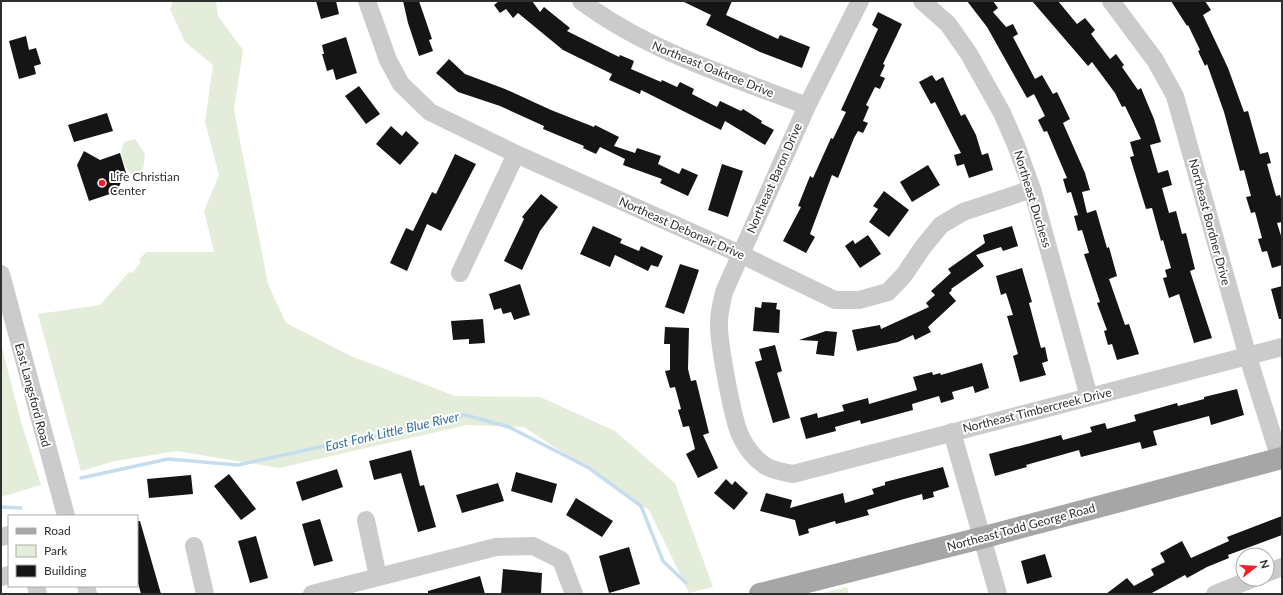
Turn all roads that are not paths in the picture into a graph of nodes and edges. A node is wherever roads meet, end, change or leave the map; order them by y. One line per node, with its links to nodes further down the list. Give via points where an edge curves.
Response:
1 (367, 1): 7 (street, Northeast Debonair Drive, via 388,60 401,84 430,112)
2 (581, 1): 6 (street, Northeast Oaktree Drive, via 598,14 660,50)
3 (860, 1): 6 (street, Northeast Baron Drive)
4 (922, 1): 8 (street, Northeast Duchess, via 948,24 969,54 1002,113)
5 (1111, 1): 13 (street, Northeast Bordner Drive, via 1155,60 1176,96)
6 (807, 106): 9 (street, Northeast Baron Drive)
7 (516, 154): 9 (street, Northeast Debonair Drive); 10 (street)
8 (1032, 189): 9 (street, Northeast Debonair Drive, via 963,212 941,225 904,275 888,292 859,300 835,300); 14 (street, Northeast Duchess)
9 (740, 254): 17 (street, Northeast Baron Drive, via 724,292 719,322 721,346 735,417 740,435 749,450 764,466)
10 (460, 273)
11 (1, 274): 18 (street, East Langsford Road)
12 (1282, 347): 13 (street, Northeast Timbercreek Drive)
13 (1248, 357): 14 (street, Northeast Timbercreek Drive); 16 (street, Northeast Bordner Drive)
14 (1089, 397): 15 (street, Northeast Timbercreek Drive)
15 (952, 432): 17 (street, Northeast Timbercreek Drive); 20 (street)
16 (1281, 458): 20 (main road, Northeast Todd George Road)
17 (793, 474)
18 (66, 515)
19 (366, 520): 22 (street)
20 (981, 538): 27 (main road, Northeast Todd George Road); 28 (street)
21 (194, 546): 24 (street)
22 (378, 577): 25 (street); 26 (street, via 496,547 533,546 561,560)
23 (1235, 586): 29 (street)
24 (205, 594)
25 (312, 594)
26 (574, 594)
27 (760, 594)
28 (998, 594)
29 (1215, 594)

